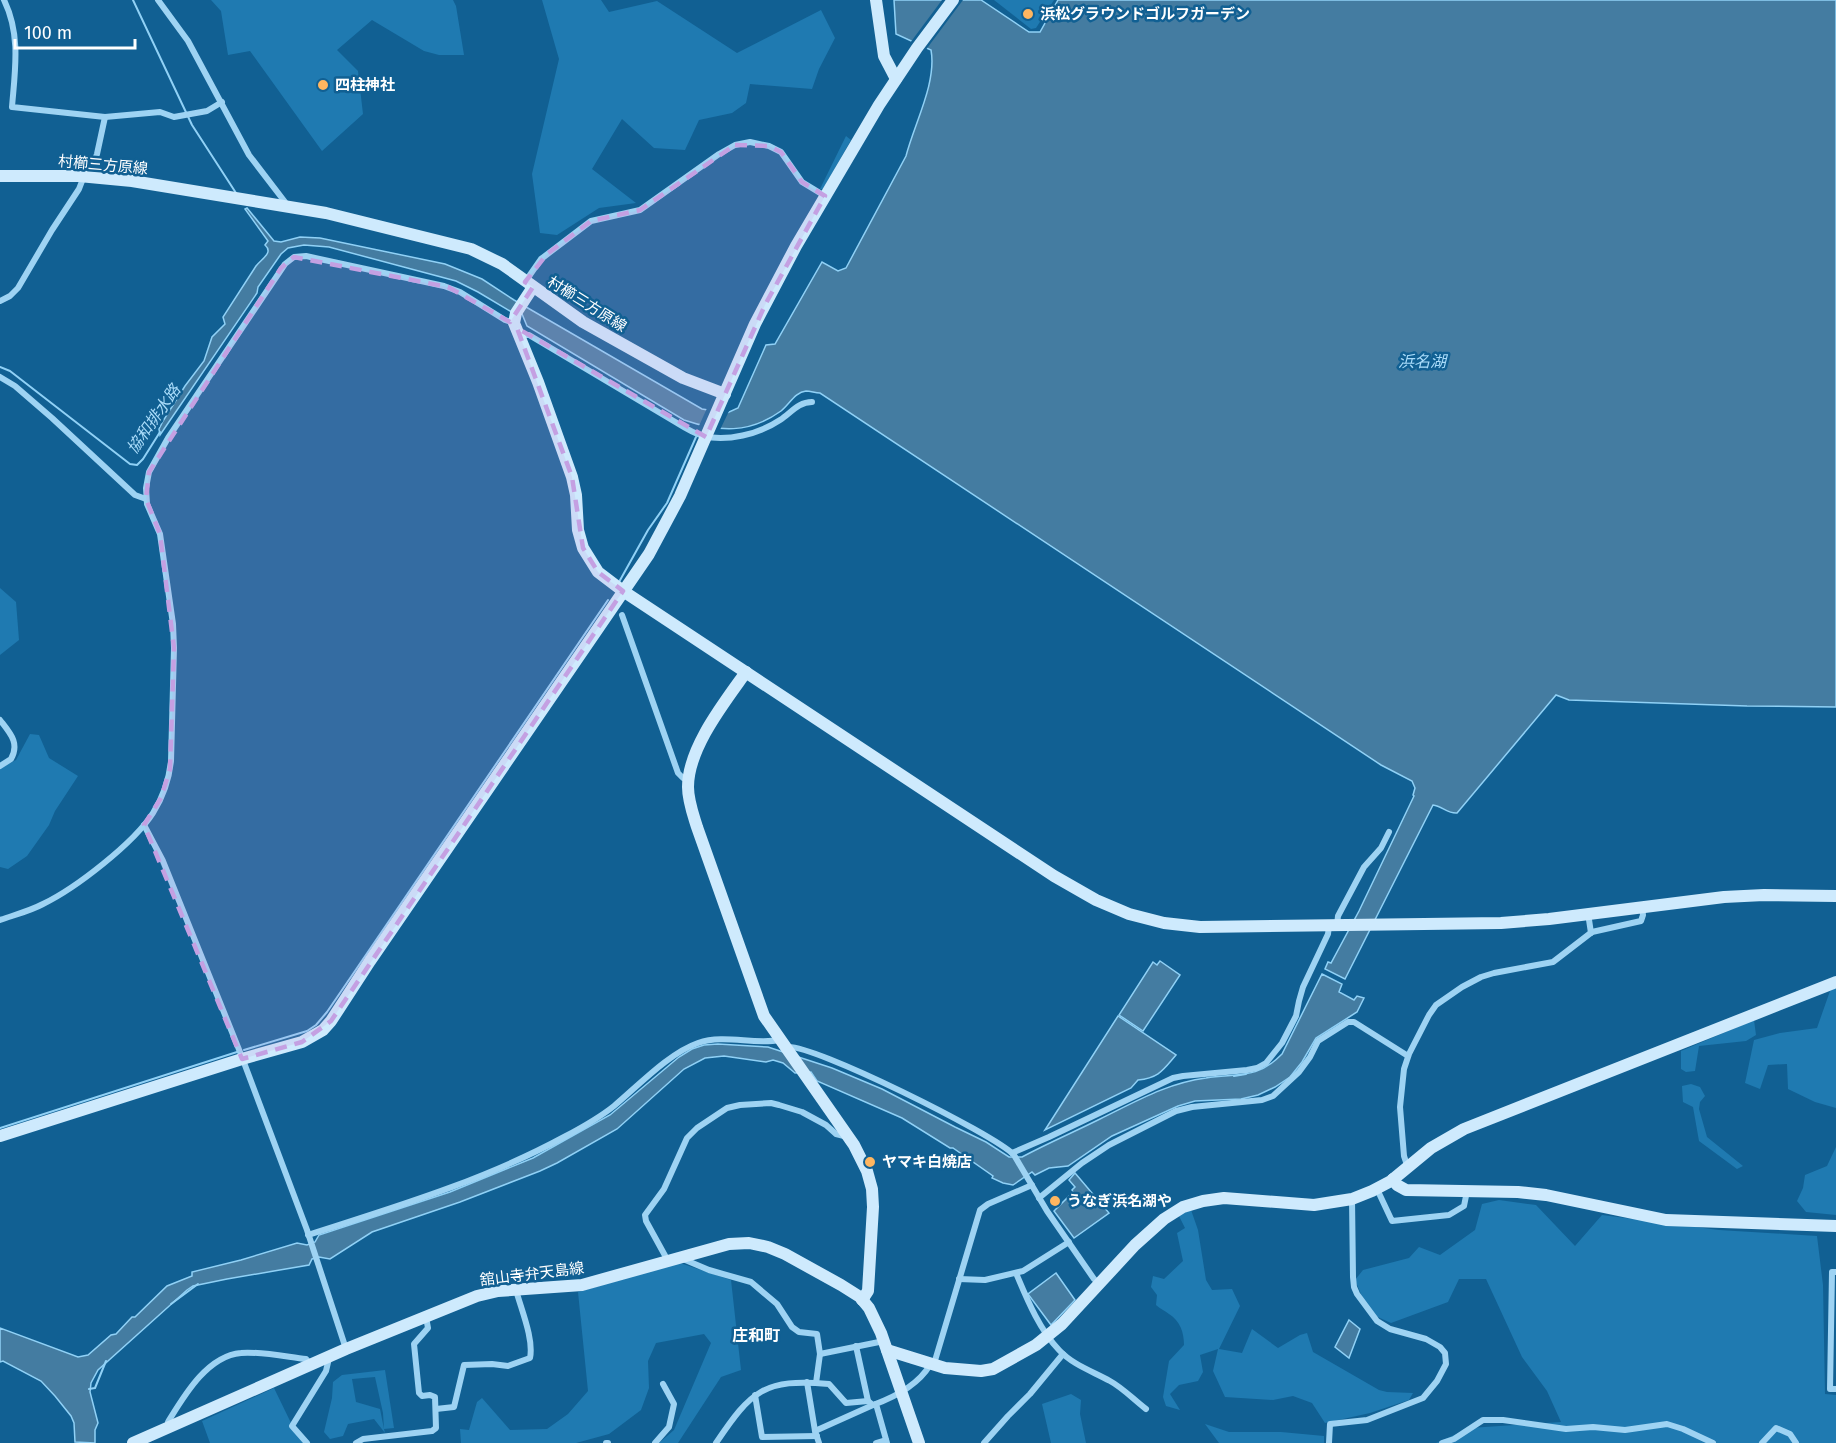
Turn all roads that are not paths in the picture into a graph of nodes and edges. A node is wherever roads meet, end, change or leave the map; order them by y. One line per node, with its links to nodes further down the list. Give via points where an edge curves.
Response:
1 (4, 0): 7 (street, via 12,15 17,49 12,107)
2 (158, 0): 6 (street, via 188,40)
3 (876, 0): 5 (street, via 884,56)
4 (953, 0): 5 (street)
5 (896, 79): 10 (street)
6 (222, 102): 7 (street, via 207,111 182,116 160,112); 11 (street, via 249,155)
7 (105, 117): 9 (street, via 97,154)
8 (0, 176): 9 (street, 村櫛三方原線)
9 (87, 176): 11 (street, 村櫛三方原線); 13 (street, via 18,288)
10 (825, 196): 12 (street, via 802,182 781,152 750,142 735,145 640,210 591,221 541,259); 16 (street, via 765,305)
11 (286, 206): 12 (street, 村櫛三方原線, via 471,249 496,260)
12 (529, 287): 14 (street); 16 (street, 村櫛三方原線, via 675,374)
13 (0, 301)
14 (516, 324): 18 (street, via 677,423 695,433); 19 (street, via 448,287 294,256 281,268 156,457 146,482); 20 (street, via 572,477 583,548 598,572)
15 (0, 377): 19 (street, via 52,418 135,495)
16 (725, 394): 18 (street)
17 (812, 402): 18 (street, via 803,403 754,432 730,437)
18 (707, 434): 20 (street, via 670,516)
19 (146, 499): 26 (street, via 160,534 174,648 170,769 161,798)
20 (623, 591): 22 (street); 37 (street, via 331,1021 302,1042)
21 (622, 615): 25 (street, via 678,773)
22 (746, 672): 25 (street, via 697,749); 32 (street, via 1054,876 1107,905 1147,919 1188,926)
23 (0, 720): 24 (street, via 15,745 11,759)
24 (0, 766)
25 (689, 778): 35 (street, via 697,827 761,1008)
26 (144, 825): 31 (street, via 80,881 43,904); 37 (street, via 163,861)
27 (1389, 832): 32 (street, via 1364,867)
28 (1836, 896): 29 (street, via 1744,896)
29 (1642, 907): 30 (street); 33 (street, via 1641,921)
30 (1588, 914): 32 (street, via 1507,922); 33 (street)
31 (0, 920)
32 (1336, 925): 40 (street, via 1303,987 1296,1016 1280,1048 1266,1063 1247,1070 1173,1078)
33 (1591, 933): 36 (street, via 1553,962 1487,975 1441,1001 1432,1010)
34 (1836, 982): 41 (street, via 1464,1129 1431,1148)
35 (785, 1046): 39 (street); 40 (street, via 804,1049 898,1089); 49 (street, via 718,1039 693,1045 603,1114 521,1159 448,1190)
36 (1408, 1056): 41 (street, via 1400,1107); 46 (street, via 1348,1022 1318,1041 1299,1072 1273,1096 1176,1111 1113,1142)
37 (242, 1059): 38 (street); 49 (street)
38 (0, 1136)
39 (848, 1137): 51 (street, via 836,1134 799,1110 775,1104 734,1106 715,1114 687,1138 664,1189 645,1215); 57 (street, via 863,1162 872,1189 868,1290)
40 (1013, 1154): 43 (street)
41 (1408, 1168): 42 (street)
42 (1393, 1179): 44 (street); 45 (street, via 1406,1190)
43 (1031, 1183): 46 (street); 54 (street, via 980,1210)
44 (1377, 1189): 45 (street, via 1392,1221 1449,1215 1464,1206); 47 (street)
45 (1468, 1190): 48 (street, via 1518,1191 1666,1220)
46 (1039, 1198): 50 (street)
47 (1352, 1199): 55 (street, via 1314,1205 1234,1198 1190,1204 1164,1219); 88 (street, via 1353,1277 1357,1294 1390,1329 1440,1347 1446,1364 1423,1398 1368,1420 1330,1424)
48 (1836, 1226)
49 (308, 1234): 62 (street)
50 (1069, 1242): 53 (street); 55 (street)
51 (674, 1259): 56 (street, 舘山寺弁天島線, via 582,1285); 57 (street, 舘山寺弁天島線, via 729,1244 762,1245 785,1254); 63 (street, via 751,1282 777,1304 792,1327 799,1332 818,1334)
52 (1836, 1272): 71 (street, via 1832,1272 1830,1389)
53 (1016, 1273): 54 (street, via 985,1280); 59 (street)
54 (959, 1280): 67 (street)
55 (1099, 1283): 59 (street)
56 (516, 1290): 58 (street, 舘山寺弁天島線, via 484,1293); 75 (street, via 529,1336 530,1358 508,1366 464,1365 454,1407)
57 (862, 1300): 60 (street, 舘山寺弁天島線, via 873,1314)
58 (426, 1316): 62 (street, 舘山寺弁天島線); 75 (street, via 428,1328 414,1344 419,1393 435,1397)
59 (1048, 1336): 64 (street); 67 (street, via 1015,1358 987,1370)
60 (886, 1345): 61 (street); 67 (street); 72 (street, 舘山寺弁天島線)
61 (856, 1346): 63 (street); 74 (street)
62 (346, 1349): 65 (street, 舘山寺弁天島線)
63 (820, 1354): 69 (street)
64 (1063, 1354): 76 (street, via 1112,1382); 87 (street)
65 (330, 1357): 66 (street, 舘山寺弁天島線); 81 (street, via 326,1371 292,1426)
66 (312, 1365): 77 (street, 舘山寺弁天島線); 77 (street, via 306,1359 245,1353 228,1356 187,1390 168,1422)
67 (932, 1365): 72 (street)
68 (807, 1382): 69 (street); 73 (street, via 782,1383); 78 (street)
69 (816, 1383): 74 (street, via 830,1384 846,1403)
70 (663, 1384): 83 (street, via 674,1404 669,1427)
71 (1836, 1389)
72 (902, 1392): 74 (street); 86 (street, 舘山寺弁天島線)
73 (755, 1395): 78 (street, via 762,1437); 84 (street)
74 (872, 1403): 78 (street); 79 (street)
75 (436, 1409): 82 (street, via 436,1428 432,1431)
76 (1146, 1409)
77 (169, 1427): 80 (street, 舘山寺弁天島線)
78 (817, 1437)
79 (887, 1441): 85 (street)
80 (133, 1443)
81 (307, 1443)
82 (356, 1443)
83 (654, 1443)
84 (716, 1443)
85 (876, 1443)
86 (919, 1443)
87 (984, 1443)
88 (1329, 1443)
89 (1442, 1443): 90 (street, via 1483,1420 1566,1429 1593,1426 1625,1430 1667,1424)
90 (1713, 1443)
91 (1762, 1443): 92 (street, via 1776,1428 1790,1434)
92 (1796, 1443)

